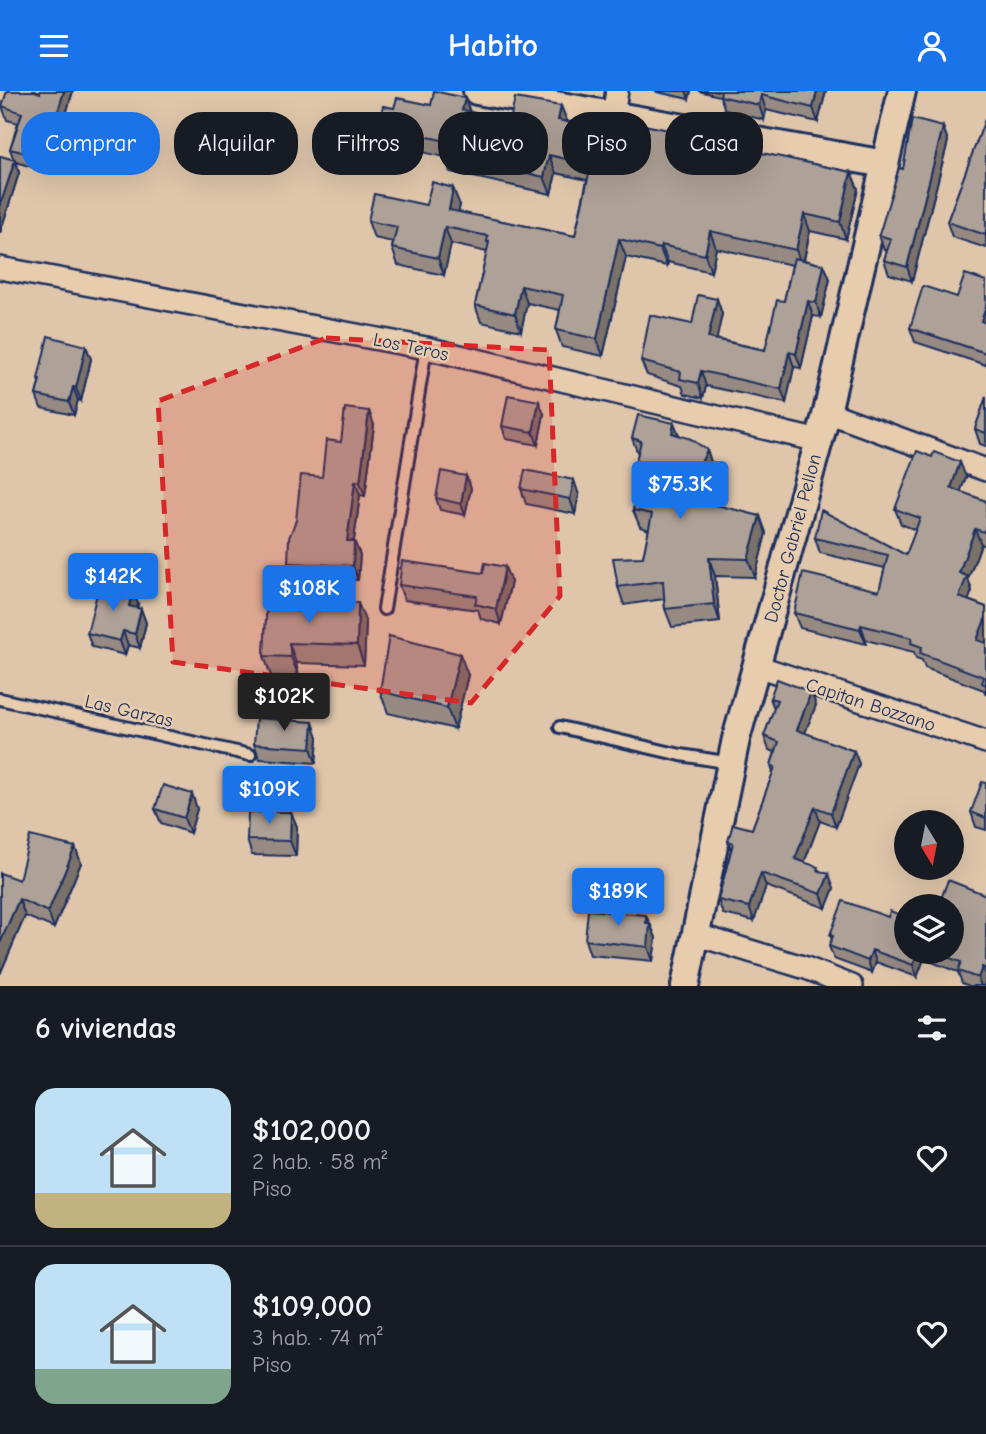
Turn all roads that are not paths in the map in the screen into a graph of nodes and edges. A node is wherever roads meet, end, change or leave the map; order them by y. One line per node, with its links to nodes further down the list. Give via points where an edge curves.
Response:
1 (477, 91): 3 (street)
2 (902, 91): 4 (street, Doctor Gabriel Pellon)
3 (615, 103): 4 (street)
4 (885, 164): 7 (street, Doctor Gabriel Pellon)
5 (0, 268): 6 (street, Los Teros)
6 (426, 348): 8 (street, Los Teros); 10 (lane)
7 (827, 412): 8 (street, Doctor Gabriel Pellon); 9 (street)
8 (819, 441): 11 (street, Doctor Gabriel Pellon)
9 (986, 470)
10 (384, 609)
11 (757, 666): 14 (street, Capitan Bozzano); 16 (street, Doctor Gabriel Pellon)
12 (0, 699): 15 (lane, Las Garzas)
13 (560, 727): 16 (lane)
14 (986, 742)
15 (250, 755)
16 (731, 763): 17 (street, Doctor Gabriel Pellon)
17 (694, 935): 18 (street, Doctor Gabriel Pellon); 19 (street)
18 (685, 986)
19 (852, 986)

